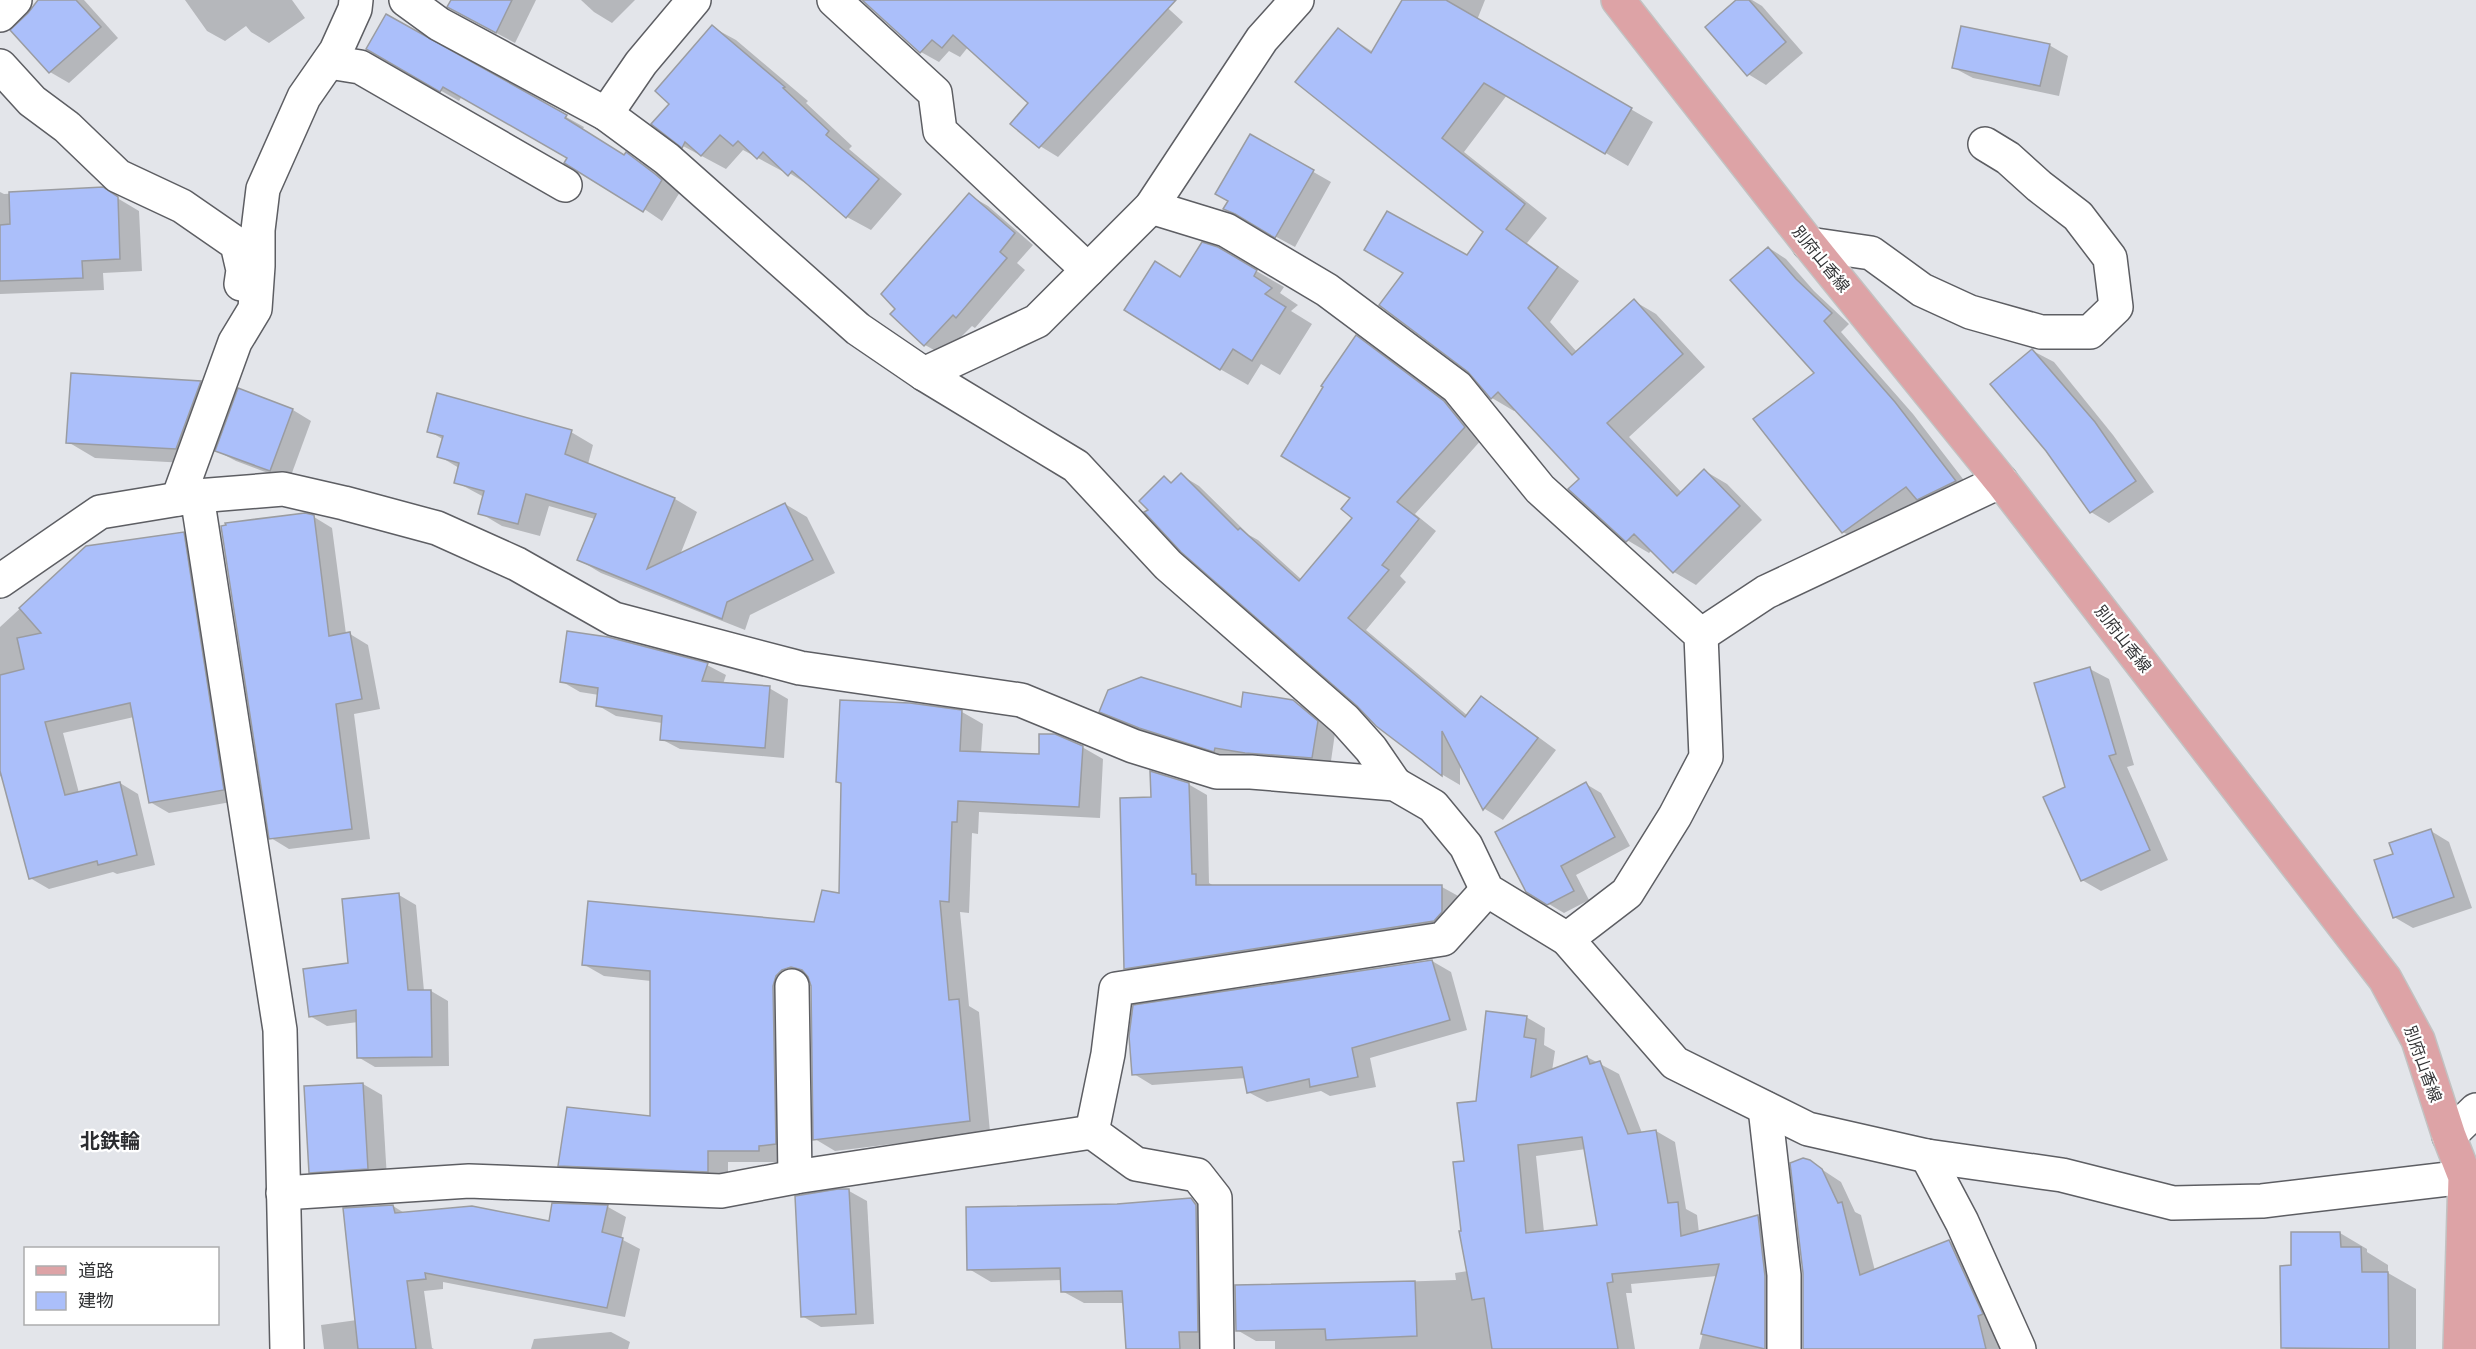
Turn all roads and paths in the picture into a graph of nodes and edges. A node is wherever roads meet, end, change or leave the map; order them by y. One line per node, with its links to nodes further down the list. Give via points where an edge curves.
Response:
1 (15, 0): 8 (street)
2 (356, 0): 9 (street)
3 (406, 0): 13 (street, via 439,24)
4 (694, 0): 13 (street, via 640,63)
5 (834, 0): 18 (street, via 935,93 940,131)
6 (1297, 0): 16 (street, via 1262,39)
7 (1618, 0): 17 (main road, 別府山香線)
8 (0, 15)
9 (329, 62): 15 (street, via 360,67); 19 (street, via 304,97 263,189 255,309)
10 (0, 66): 12 (street)
11 (0, 100): 12 (street)
12 (32, 101): 19 (street, via 118,176 182,206 237,244 243,270 233,331)
13 (606, 114): 20 (street, via 667,159 858,329)
14 (1985, 144): 17 (street, via 2008,158 2078,216 2110,258 2116,307 2090,332 2041,333 1970,312 1922,290 1871,253)
15 (565, 185)
16 (1151, 207): 18 (street); 24 (street, via 1226,230 1327,290 1457,387 1540,489)
17 (1809, 244): 21 (main road, 別府山香線)
18 (1088, 270): 20 (street, via 1037,321)
19 (236, 342): 22 (street)
20 (924, 374): 25 (street, via 1076,466 1168,565 1345,720)
21 (2001, 481): 24 (street, via 1766,591); 32 (main road, 別府山香線, via 2385,979 2418,1040)
22 (187, 498): 23 (street, via 100,512); 25 (street, via 283,489 344,503 437,528 517,564 614,619 800,669 1021,700 1133,746 1217,772); 36 (street, via 280,1030)
23 (0, 581)
24 (1701, 635): 27 (street, via 1706,757 1627,894)
25 (1395, 784): 26 (street, via 1433,806 1466,846)
26 (1488, 890): 27 (street); 31 (street, via 1443,939 1116,989)
27 (1567, 939): 29 (street, via 1675,1063)
28 (792, 986): 34 (street)
29 (1765, 1108): 33 (street, via 1808,1129); 39 (street, via 1785,1275)
30 (2476, 1110): 32 (street)
31 (1092, 1132): 34 (street); 38 (street, via 1136,1164 1197,1175 1215,1198)
32 (2449, 1136): 35 (main road, 別府山香線)
33 (1927, 1156): 35 (street, via 2062,1176 2174,1203 2262,1201); 40 (street, via 1962,1222)
34 (795, 1177): 36 (street, via 721,1191 469,1181)
35 (2465, 1177): 41 (main road, 別府山香線)
36 (283, 1193): 37 (street)
37 (286, 1349)
38 (1217, 1349)
39 (1785, 1349)
40 (2019, 1349)
41 (2460, 1349)

